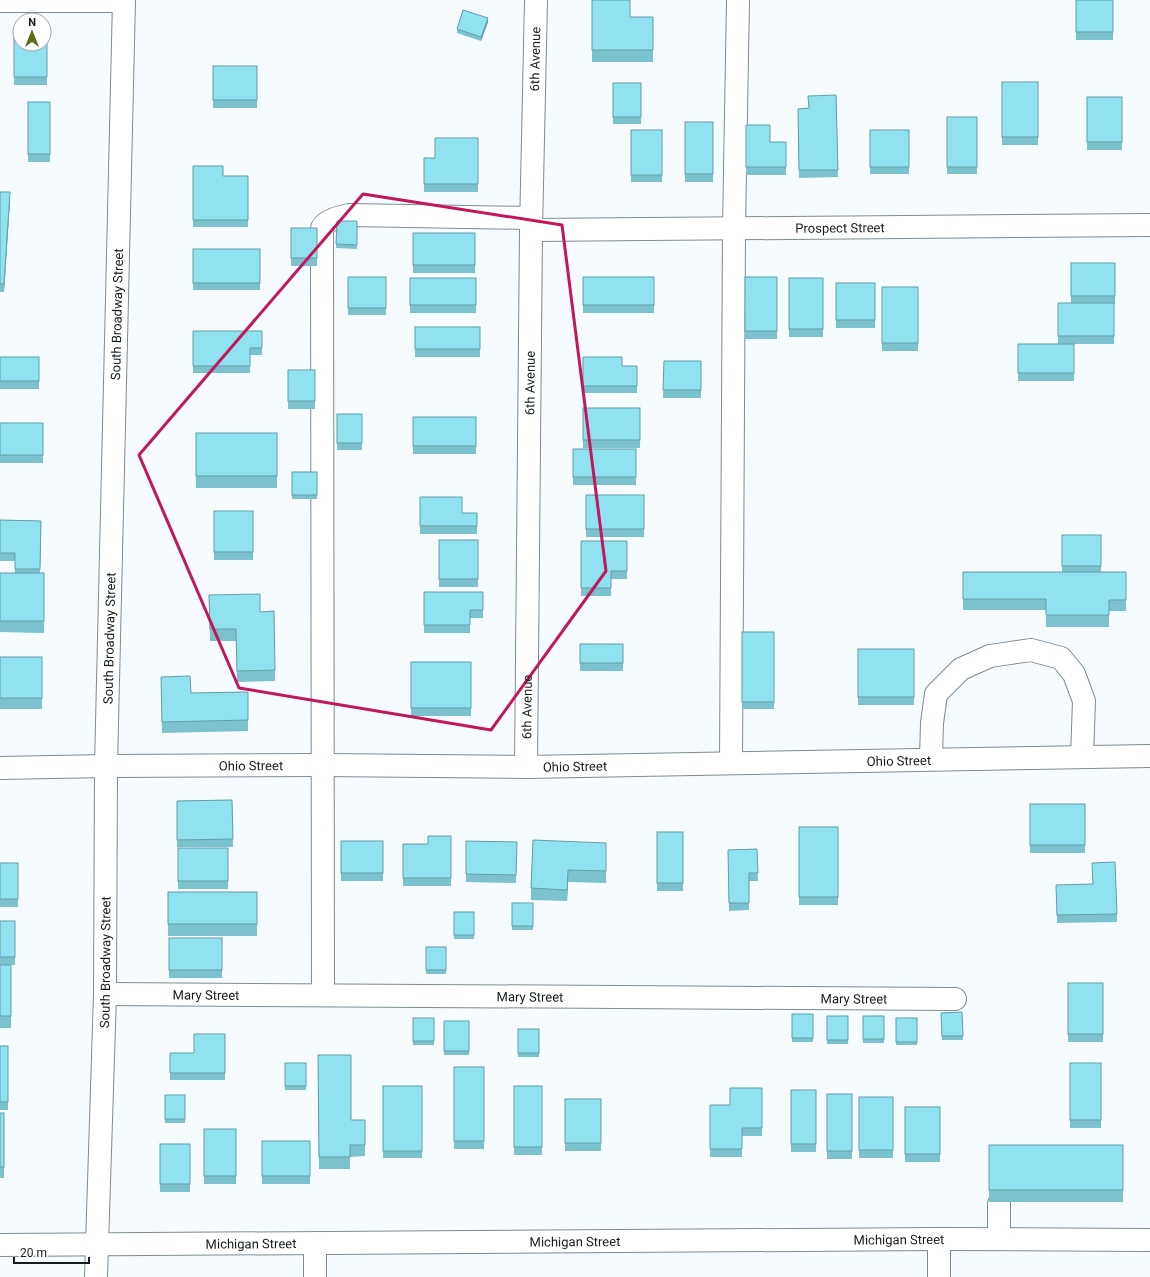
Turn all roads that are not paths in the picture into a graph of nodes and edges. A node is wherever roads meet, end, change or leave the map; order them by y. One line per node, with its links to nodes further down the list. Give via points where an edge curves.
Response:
1 (124, 0): 4 (street); 13 (street, South Broadway Street)
2 (536, 0): 5 (street, 6th Avenue)
3 (738, 0): 7 (street)
4 (0, 1)
5 (531, 224): 7 (street, Prospect Street); 12 (street, Prospect Street, via 349,214 324,224 322,228); 14 (street, 6th Avenue)
6 (1150, 225): 7 (street, Prospect Street)
7 (734, 228): 11 (street)
8 (1150, 756): 9 (street, Ohio Street)
9 (1082, 757): 10 (street, Ohio Street); 10 (street, via 1084,701 1074,674 1061,658 1031,650 990,656 961,669 936,694)
10 (931, 759): 11 (street, Ohio Street)
11 (731, 763): 14 (street, Ohio Street)
12 (323, 765): 13 (street, Ohio Street); 14 (street, Ohio Street); 17 (street)
13 (106, 766): 15 (street, Ohio Street); 16 (street, South Broadway Street)
14 (526, 766)
15 (0, 768)
16 (105, 994): 17 (street, Mary Street); 24 (street, South Broadway Street)
17 (323, 995): 18 (street, Mary Street)
18 (955, 999)
19 (999, 1204): 21 (street)
20 (939, 1238): 21 (street, Michigan Street); 23 (street, Michigan Street); 28 (street)
21 (999, 1239): 22 (street, Michigan Street)
22 (1150, 1240)
23 (315, 1243): 24 (street, Michigan Street); 27 (street)
24 (97, 1244): 25 (street, Michigan Street); 26 (street, South Broadway Street)
25 (0, 1245)
26 (96, 1277)
27 (315, 1277)
28 (939, 1277)

